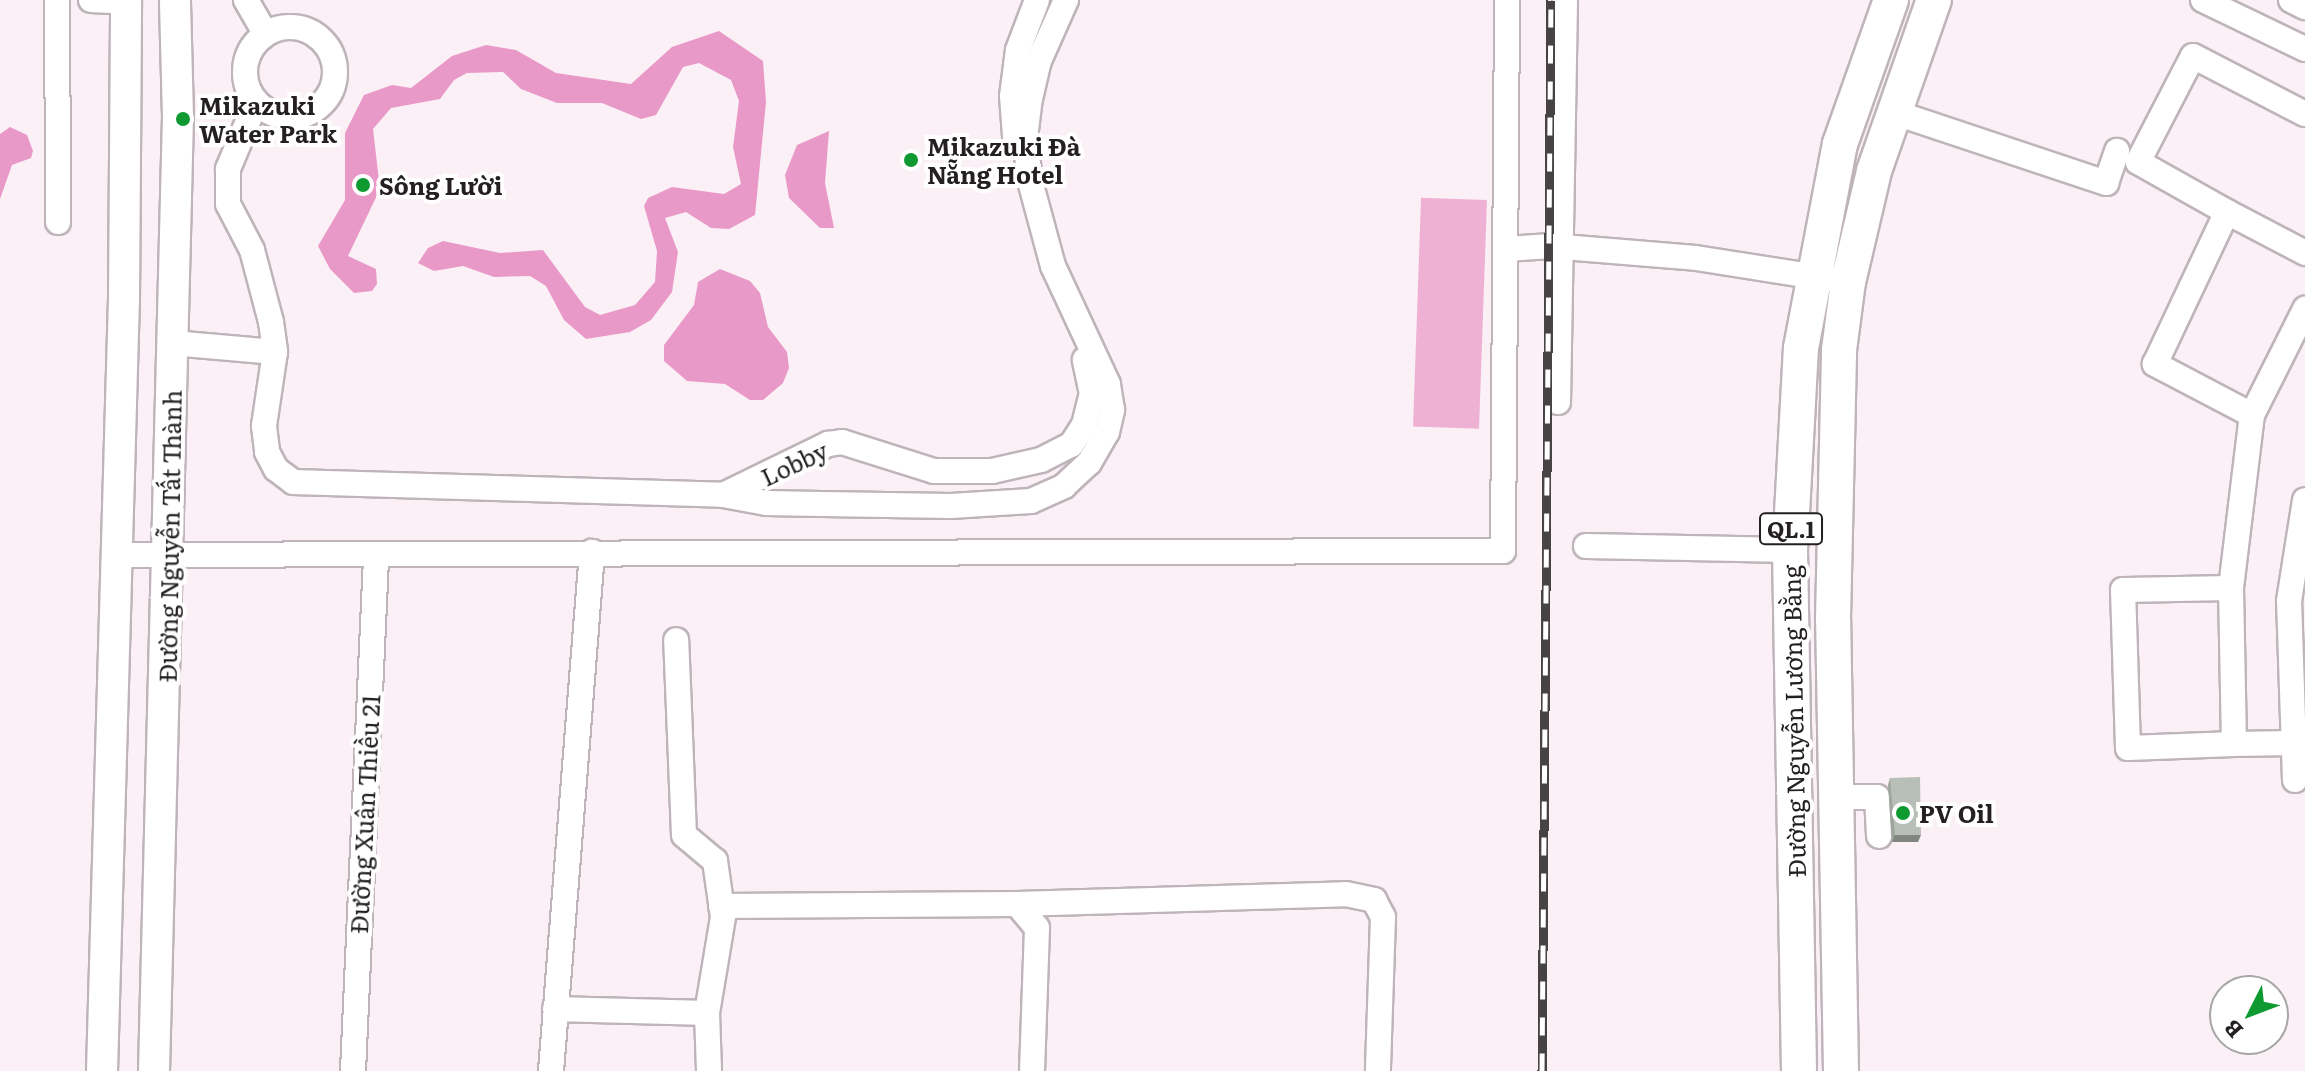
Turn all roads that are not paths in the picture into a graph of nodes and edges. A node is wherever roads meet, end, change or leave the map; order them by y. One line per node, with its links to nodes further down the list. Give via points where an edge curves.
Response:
1 (57, 0): 22 (street)
2 (91, 0): 13 (street)
3 (175, 0): 28 (main road, Đường Nguyễn Tất Thành)
4 (246, 0): 15 (street)
5 (1037, 0): 32 (street, Lobby, via 1018,50 1012,96 1016,145 1043,276 1092,379 1088,414 1071,445 1041,460 961,472 912,465 865,446 828,444)
6 (1066, 0): 32 (street, via 1038,63 1025,138 1030,181 1053,266 1108,384 1112,410 1107,432 1089,463 1064,486 1031,501 951,506 766,503)
7 (1507, 0): 24 (street)
8 (1565, 0): 23 (street)
9 (1891, 0): 26 (highway, Đường Nguyễn Lương Bằng / QL.1, via 1823,209)
10 (1934, 0): 18 (highway, Đường Nguyễn Lương Bằng / QL.1)
11 (2203, 0): 16 (street)
12 (2291, 0): 14 (street)
13 (114, 1): 38 (main road, Đường Nguyễn Tất Thành)
14 (2305, 7)
15 (266, 34): 17 (street, via 245,63); 17 (street, via 283,27 311,32 330,53 334,81 322,104 299,116 274,114)
16 (2305, 49)
17 (256, 102): 29 (street, via 228,169 228,204 252,250)
18 (1893, 112): 20 (street, via 2106,183); 26 (highway, Đường Nguyễn Lương Bằng / QL.1)
19 (2305, 114): 21 (street, via 2193,56 2138,162)
20 (2117, 151)
21 (2227, 212): 25 (street); 31 (street, via 2155,364)
22 (58, 222)
23 (1564, 247): 24 (street); 26 (street, via 1696,258); 30 (street)
24 (1506, 249): 36 (street, via 1503,551)
25 (2305, 253)
26 (1832, 280): 35 (highway, Đường Nguyễn Lương Bằng / QL.1, via 1801,348); 45 (highway, Đường Nguyễn Lương Bằng / QL.1, via 1839,365)
27 (2305, 309): 31 (street)
28 (173, 343): 29 (street); 37 (main road, Đường Nguyễn Tất Thành)
29 (275, 352): 32 (street, via 265,439 276,469 293,482)
30 (1558, 402)
31 (2252, 415): 40 (street)
32 (723, 495)
33 (2305, 500): 42 (street, via 2289,601)
34 (1586, 546): 35 (street)
35 (1790, 550): 58 (highway, Đường Nguyễn Lương Bằng / QL.1)
36 (592, 552): 39 (street); 49 (street)
37 (170, 554): 38 (street); 39 (street); 52 (main road, Đường Nguyễn Tất Thành)
38 (117, 555): 51 (main road, Đường Nguyễn Tất Thành)
39 (376, 558): 53 (street, Đường Xuân Thiều 21)
40 (2231, 588): 43 (street); 43 (street, via 2123,590 2128,748)
41 (676, 640): 48 (street, via 684,835 715,861)
42 (2293, 743): 43 (street); 44 (street)
43 (2234, 744)
44 (2295, 780)
45 (1835, 797): 46 (street, via 1877,797); 59 (highway, Đường Nguyễn Lương Bằng / QL.1)
46 (1879, 836)
47 (1017, 904): 48 (street); 56 (street, via 1037,928); 57 (street, via 1346,894 1374,900 1383,917)
48 (721, 906): 50 (street)
49 (555, 1009): 50 (street); 54 (street)
50 (707, 1013): 55 (street)
51 (102, 1071)
52 (154, 1071)
53 (353, 1071)
54 (551, 1071)
55 (709, 1071)
56 (1032, 1071)
57 (1378, 1071)
58 (1799, 1071)
59 (1841, 1071)

